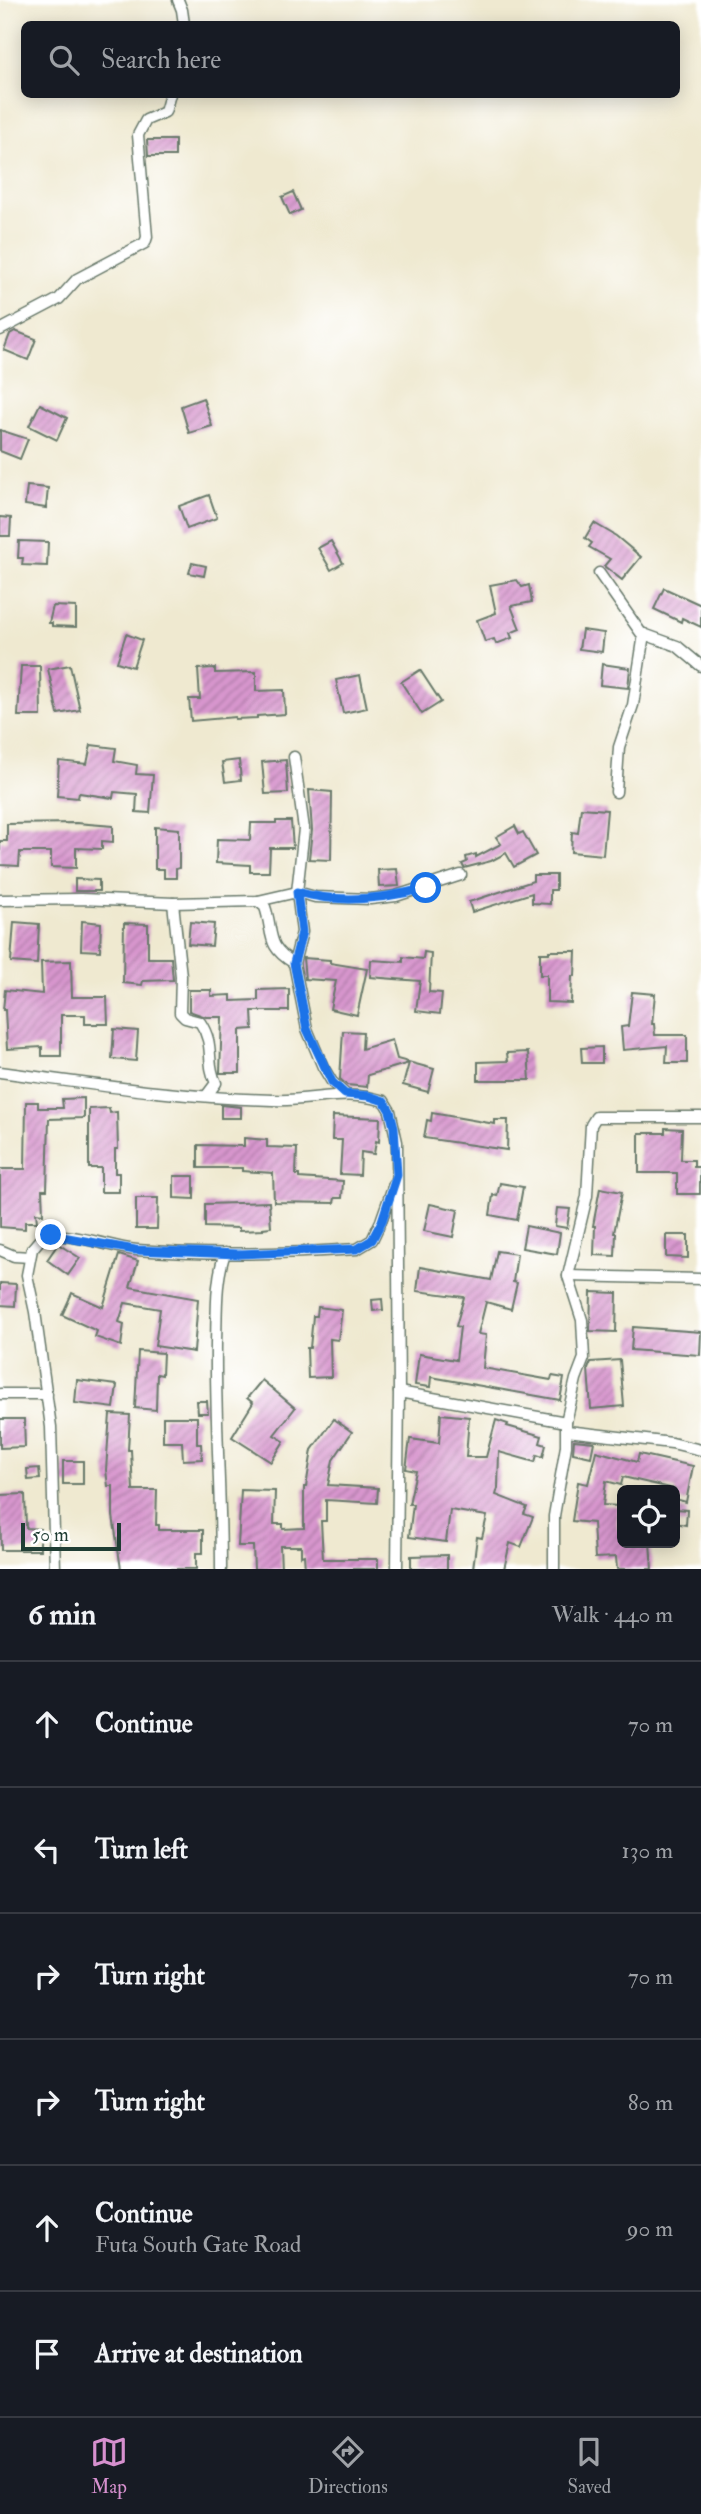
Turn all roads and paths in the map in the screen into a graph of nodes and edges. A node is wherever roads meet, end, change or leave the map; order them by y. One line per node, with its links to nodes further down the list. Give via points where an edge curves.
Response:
1 (178, 0): 2 (street)
2 (184, 21)
3 (169, 98): 4 (street, via 165,112 146,120 138,135 145,243 77,279 59,299)
4 (0, 330)
5 (599, 573): 6 (street)
6 (644, 635): 7 (street, via 677,646); 9 (street, via 633,705 619,747)
7 (701, 666)
8 (294, 757): 11 (street, via 304,829)
9 (616, 792)
10 (461, 875): 11 (street, via 406,894 370,899)
11 (297, 892): 13 (street); 15 (street, via 302,932)
12 (0, 900): 14 (street)
13 (258, 901): 14 (street); 15 (street, via 265,907 270,937)
14 (173, 903): 18 (street, via 180,1013 200,1022 209,1038 216,1083)
15 (294, 963): 17 (street, via 307,1029 328,1075)
16 (0, 1072): 18 (street)
17 (345, 1094): 18 (street, via 292,1100); 20 (street, via 384,1101 394,1127)
18 (207, 1095)
19 (701, 1117): 24 (street, via 593,1120 590,1184)
20 (397, 1175): 22 (street, via 372,1240 357,1249); 26 (street)
21 (0, 1250): 23 (street)
22 (225, 1253): 23 (street, via 135,1250 51,1235 42,1237); 32 (street, via 220,1265 216,1361)
23 (30, 1257): 28 (street, via 27,1275)
24 (568, 1276): 25 (street); 29 (street, via 585,1344)
25 (701, 1279)
26 (400, 1392): 29 (street); 33 (street)
27 (0, 1394): 28 (street)
28 (47, 1394): 31 (street)
29 (567, 1426): 30 (street); 34 (street, via 554,1517)
30 (701, 1450)
31 (55, 1569)
32 (221, 1569)
33 (397, 1569)
34 (554, 1569)

